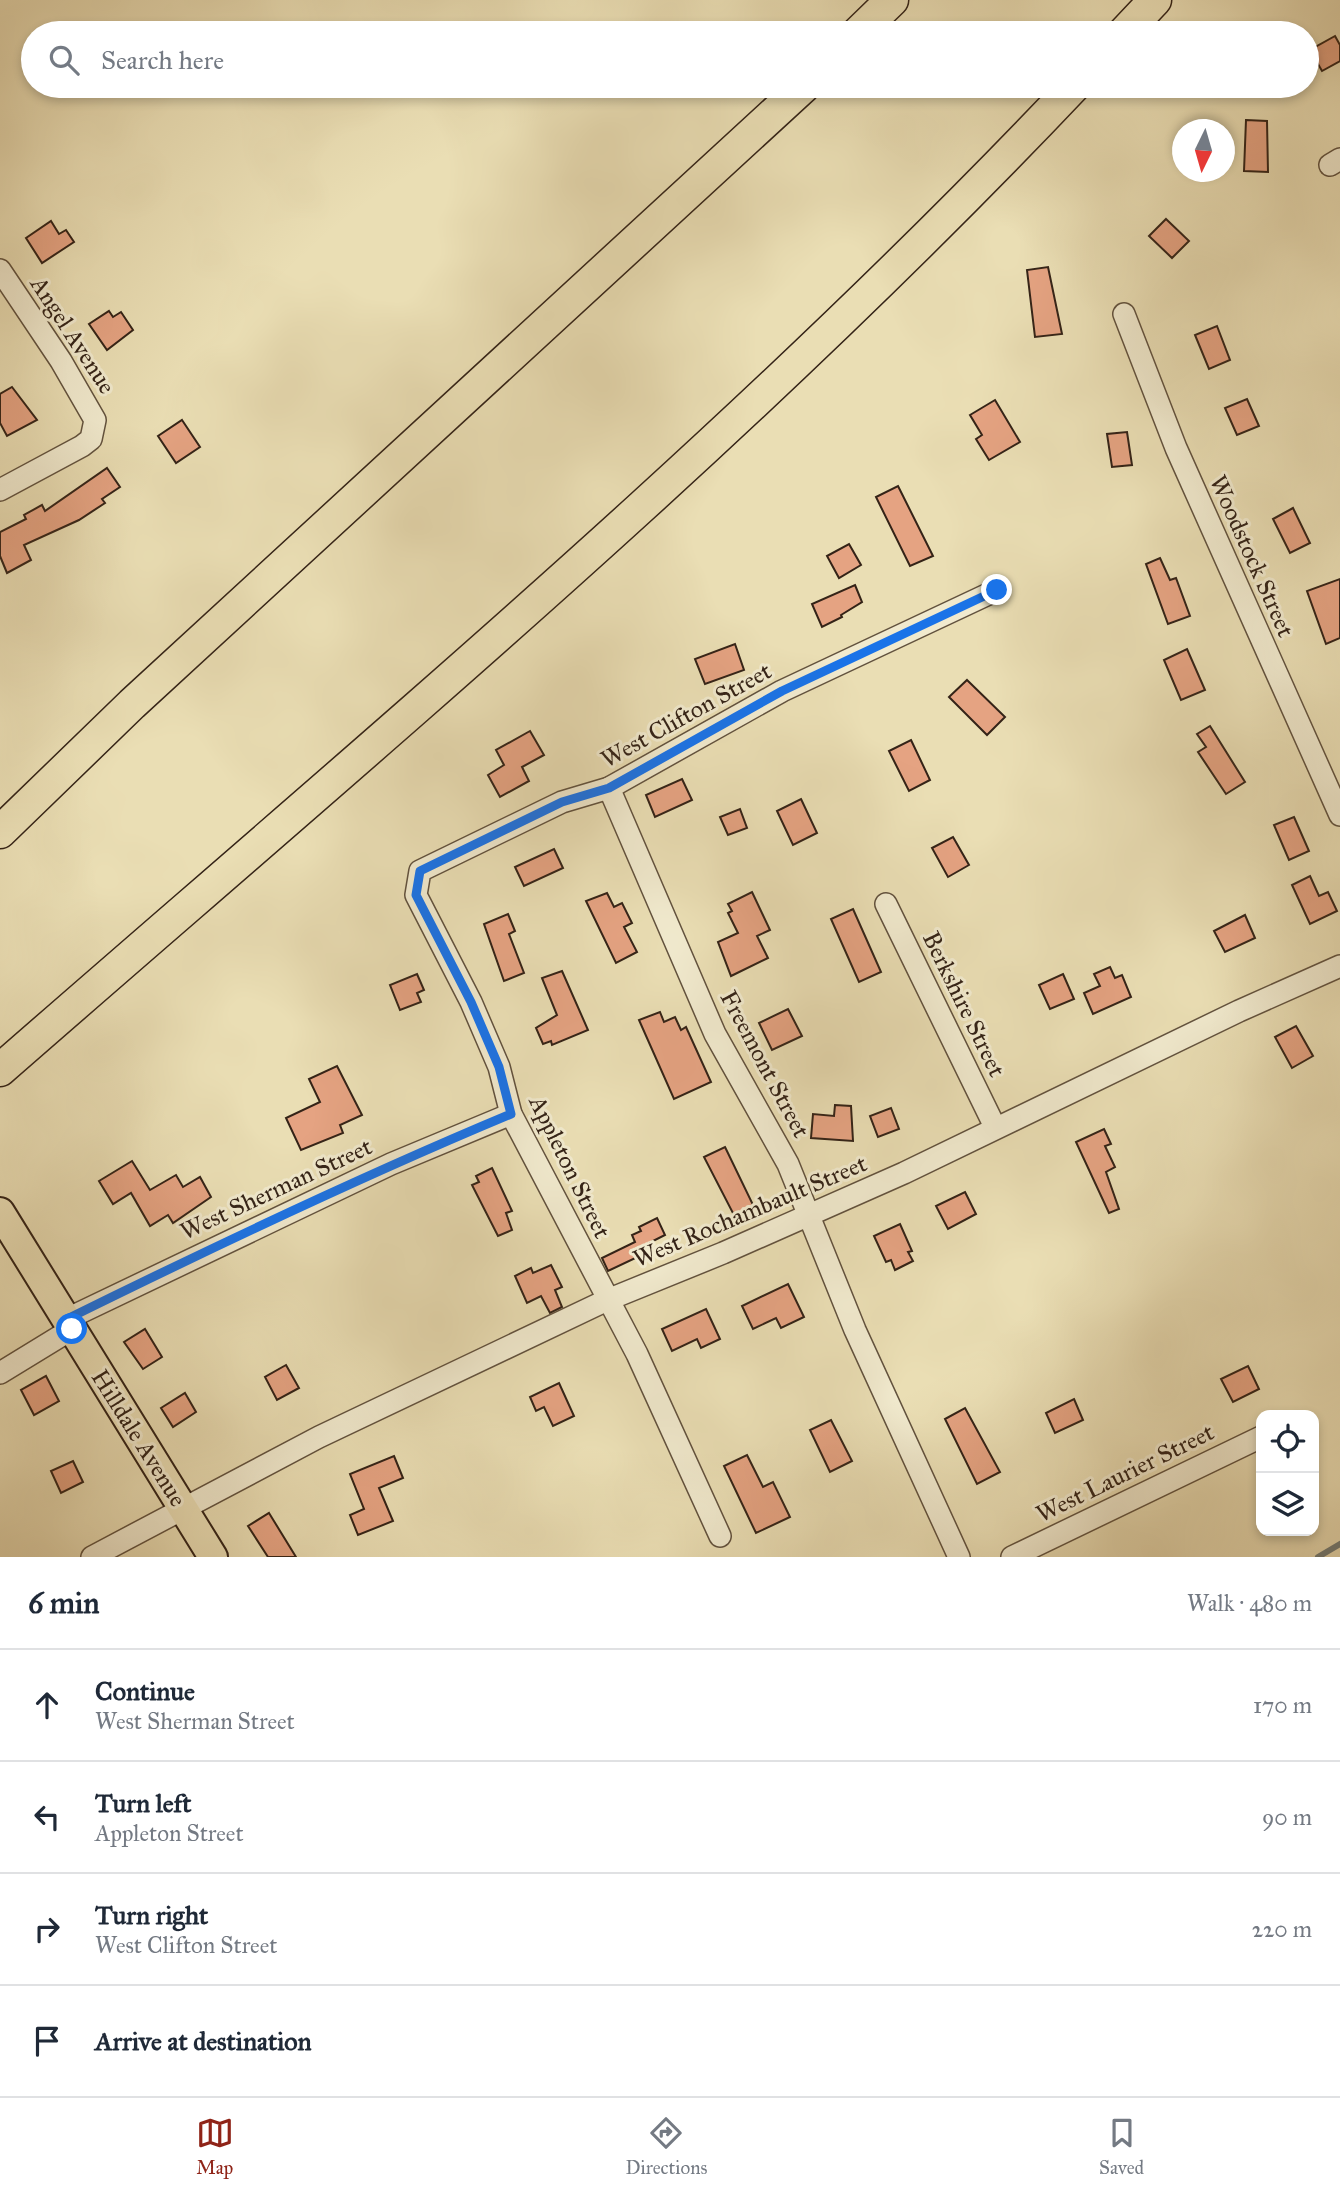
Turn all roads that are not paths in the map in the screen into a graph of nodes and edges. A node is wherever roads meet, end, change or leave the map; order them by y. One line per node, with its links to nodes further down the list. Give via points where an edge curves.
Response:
1 (892, 0): 3 (highway)
2 (1155, 0): 4 (highway)
3 (870, 21)
4 (1135, 21)
5 (791, 98): 13 (highway, via 132,704)
6 (1062, 98): 17 (highway, via 884,280 727,430)
7 (0, 270): 9 (street, Angel Avenue, via 93,413 94,431 82,446)
8 (1124, 314): 12 (street, Woodstock Street, via 1176,448)
9 (0, 490)
10 (997, 590): 11 (street, West Clifton Street, via 782,691)
11 (609, 788): 14 (street, West Clifton Street, via 562,802 420,871); 21 (street, Freemont Street, via 715,1034 788,1164)
12 (1340, 815)
13 (0, 832)
14 (416, 895): 18 (street, Appleton Street, via 495,1056)
15 (886, 904): 19 (street, Berkshire Street)
16 (1340, 966): 19 (street, West Rochambault Street)
17 (0, 1070)
18 (511, 1114): 22 (street, Appleton Street); 23 (street, West Sherman Street, via 200,1253)
19 (995, 1127): 21 (street, West Rochambault Street)
20 (0, 1212): 23 (main road, Hilldale Avenue)
21 (807, 1215): 22 (street, West Rochambault Street); 30 (street, Freemont Street)
22 (608, 1300): 26 (street, West Rochambault Street, via 319,1437); 27 (street, Appleton Street)
23 (70, 1324): 24 (street, West Sherman Street); 26 (main road, Hilldale Avenue)
24 (0, 1373)
25 (1256, 1439): 31 (street, West Laurier Street)
26 (183, 1508): 28 (street, West Rochambault Street); 29 (main road, Hilldale Avenue)
27 (720, 1536)
28 (92, 1557)
29 (213, 1557)
30 (959, 1557)
31 (1012, 1557)

